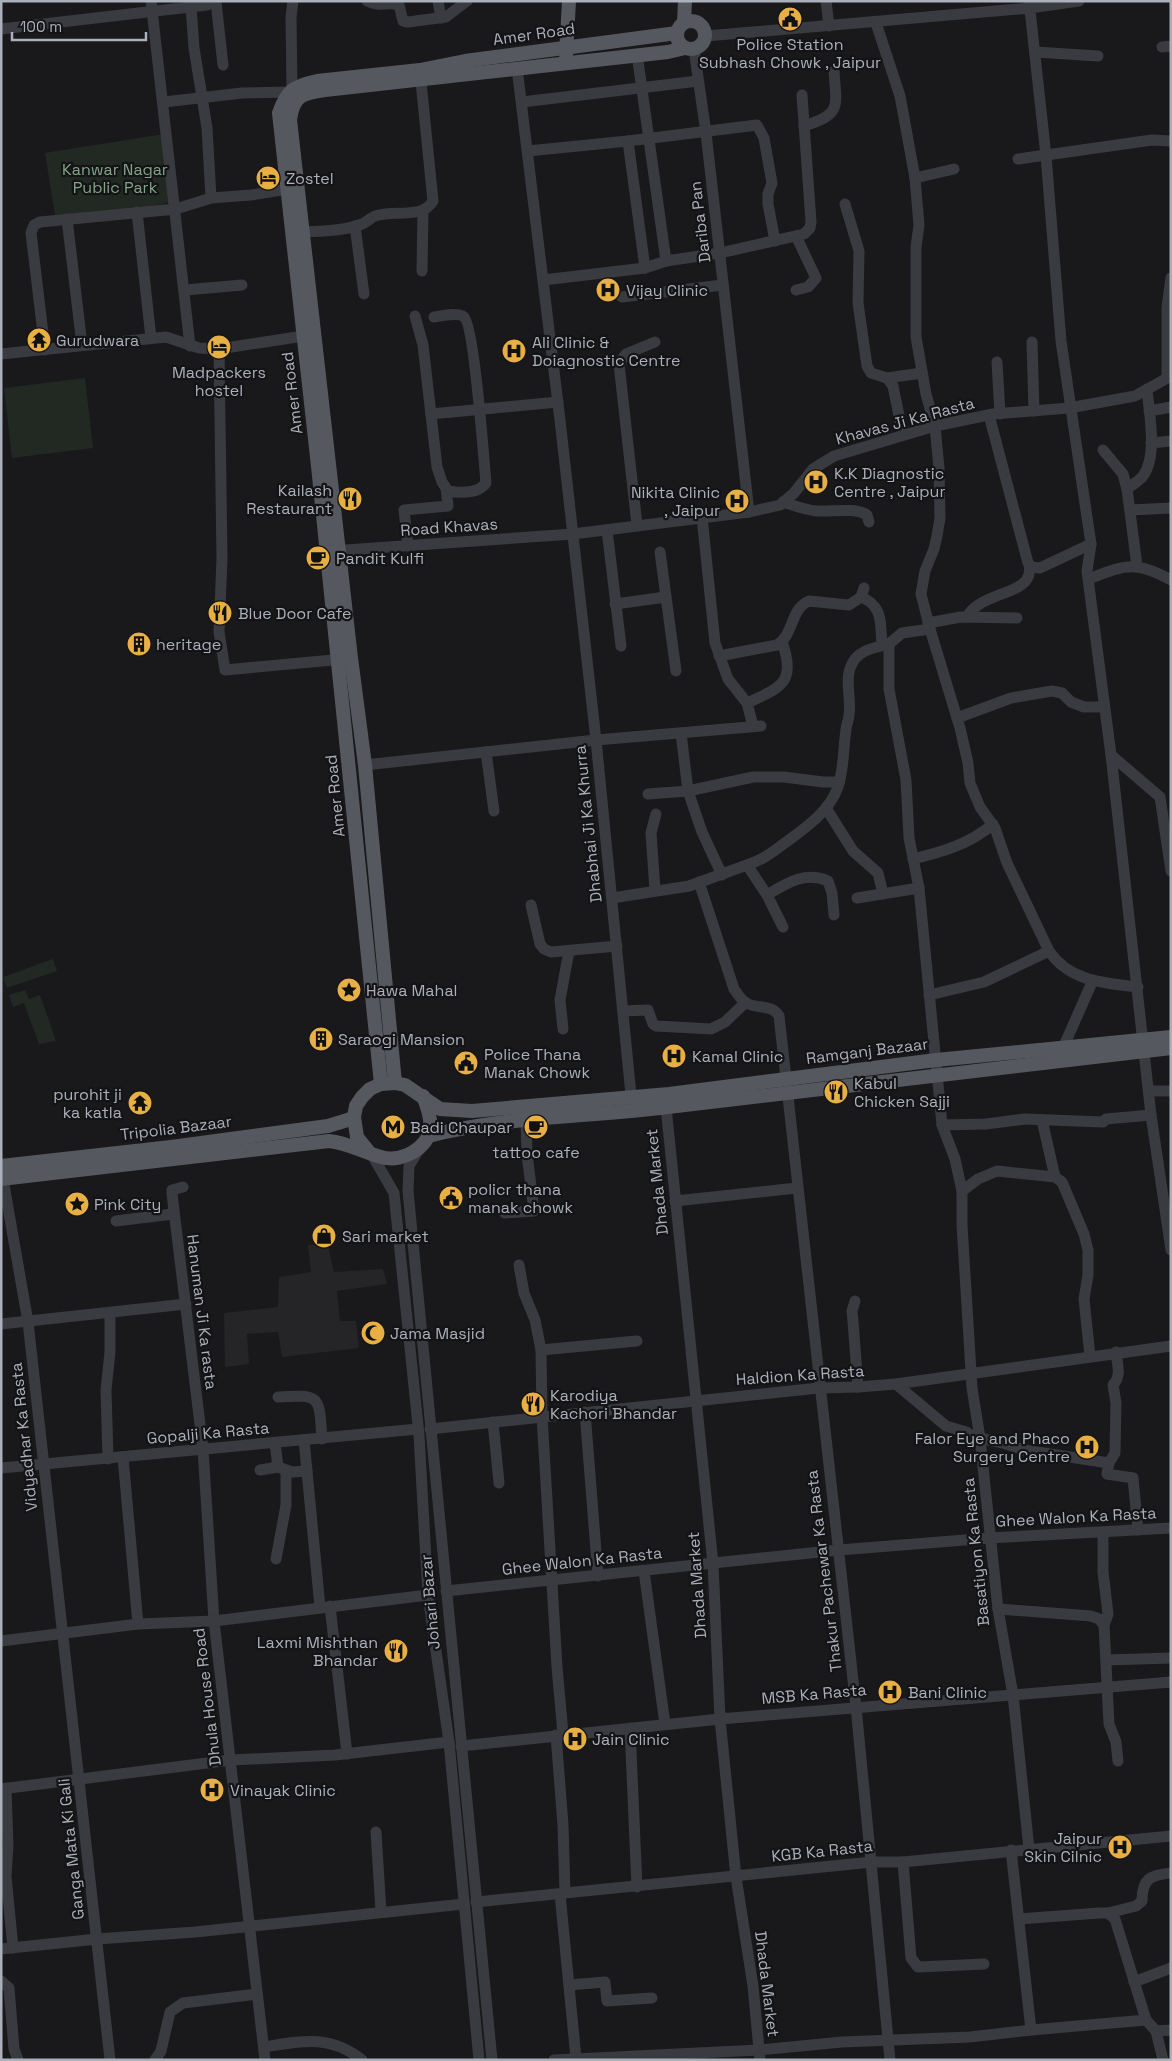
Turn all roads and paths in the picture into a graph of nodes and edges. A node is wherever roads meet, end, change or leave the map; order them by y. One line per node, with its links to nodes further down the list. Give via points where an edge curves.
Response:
1 (220, 1): 11 (street)
2 (293, 1): 33 (street)
3 (366, 1): 15 (street, via 378,6 400,5 403,21)
4 (438, 1): 15 (street)
5 (466, 1): 15 (street)
6 (568, 1): 21 (main road)
7 (685, 1): 17 (main road)
8 (689, 1): 17 (main road)
9 (826, 1): 18 (street)
10 (1080, 1): 12 (street)
11 (210, 3): 14 (street); 27 (street)
12 (1030, 5): 16 (street); 23 (street)
13 (152, 6): 14 (street); 19 (street); 36 (street)
14 (191, 7): 35 (street)
15 (441, 18)
16 (876, 23): 18 (street); 47 (street, via 900,96)
17 (685, 26): 20 (main road, via 704,28); 21 (main road, Amer Road); 22 (main road, via 679,42)
18 (829, 26): 20 (street)
19 (1, 29)
20 (706, 36): 22 (main road, via 702,44)
21 (566, 47): 26 (main road); 30 (main road, Amer Road, via 465,61)
22 (690, 48): 24 (main road, Amer Road); 31 (street, Dariba Pan)
23 (1035, 52): 25 (street); 44 (street)
24 (637, 54): 26 (main road, Amer Road); 32 (street)
25 (1098, 56)
26 (566, 63): 28 (main road, Amer Road)
27 (223, 65)
28 (517, 68): 30 (main road, Amer Road); 37 (street, Dhabhai Ji Ka Khurra)
29 (834, 70): 38 (street, via 836,103 833,112 824,120)
30 (420, 75): 33 (main road, Amer Road, via 317,81 301,84); 48 (main road, Amer Road, via 306,93 297,99 290,120); 52 (street, via 433,201)
31 (698, 81): 32 (street); 39 (street, Dariba Pan)
32 (641, 87): 37 (street); 40 (street)
33 (291, 91): 35 (street); 48 (main road, Amer Road, via 284,98 279,113)
34 (802, 95): 38 (street)
35 (201, 98): 36 (street); 49 (street, via 207,128)
36 (164, 102): 51 (street)
37 (522, 102): 43 (street, Dhabhai Ji Ka Khurra)
38 (804, 126): 57 (street, via 811,222 804,234)
39 (706, 133): 40 (street); 58 (street, via 757,125 761,130 772,183 768,204); 59 (street, Dariba Pan)
40 (648, 139): 41 (street); 60 (street)
41 (628, 141): 43 (street); 61 (street)
42 (1171, 141): 44 (street, via 1152,140)
43 (528, 151): 64 (street, Dhabhai Ji Ka Khurra)
44 (1046, 156): 45 (street); 89 (street)
45 (1018, 159)
46 (954, 169): 47 (street)
47 (915, 178): 83 (street, via 919,225 916,337)
48 (292, 188): 49 (street); 56 (main road, Amer Road); 73 (main road, Amer Road)
49 (211, 198): 51 (street)
50 (845, 204): 85 (street, via 859,252 858,303 867,366 871,373)
51 (176, 208): 53 (street); 67 (street)
52 (423, 211): 55 (street, via 375,216); 62 (street)
53 (137, 212): 54 (street); 74 (street)
54 (67, 219): 77 (street); 80 (street, via 40,222 31,233)
55 (355, 226): 56 (street); 69 (street)
56 (304, 232): 73 (main road, Amer Road)
57 (796, 236): 58 (street); 68 (street, via 816,278 808,287)
58 (775, 241): 59 (street)
59 (720, 253): 60 (street); 66 (street, Dariba Pan)
60 (666, 261): 61 (street)
61 (645, 268): 64 (street)
62 (422, 271)
63 (1171, 278): 84 (street, via 1167,307)
64 (543, 280): 87 (street, Dhabhai Ji Ka Khurra)
65 (242, 285): 67 (street)
66 (723, 285): 70 (street); 105 (street, Dariba Pan)
67 (184, 290): 78 (street)
68 (796, 290)
69 (364, 294)
70 (622, 297)
71 (416, 316): 93 (street)
72 (434, 317): 90 (street, via 459,315 467,321)
73 (309, 335): 79 (street); 113 (main road, Amer Road)
74 (151, 338): 77 (street); 78 (street, via 166,337)
75 (655, 342): 108 (street, via 626,354 619,364)
76 (1032, 342): 91 (street)
77 (82, 345): 80 (street)
78 (190, 346): 79 (street)
79 (219, 349): 128 (street, via 222,559 219,632 225,670)
80 (45, 350): 81 (street)
81 (1, 354)
82 (997, 362): 94 (street)
83 (922, 373): 85 (street); 95 (street)
84 (1169, 377): 86 (street, Khavas Ji Ka Rasta)
85 (887, 378): 96 (street, via 896,393)
86 (1147, 390): 89 (street, Khavas Ji Ka Rasta, via 1136,396); 92 (street)
87 (558, 402): 90 (street); 110 (street, Dhabhai Ji Ka Khurra)
88 (1171, 407): 92 (street)
89 (1069, 408): 91 (street, Khavas Ji Ka Rasta); 111 (street)
90 (478, 410): 93 (street); 100 (street, via 486,483 479,490 458,492)
91 (1034, 411): 94 (street, Khavas Ji Ka Rasta)
92 (1149, 411): 98 (street)
93 (432, 414): 100 (street, via 437,467)
94 (994, 414): 95 (street, Khavas Ji Ka Rasta); 115 (street)
95 (935, 426): 96 (street, Khavas Ji Ka Rasta); 123 (street, via 940,518 921,594)
96 (903, 435): 102 (street, Khavas Ji Ka Rasta, via 834,456 813,469)
97 (1171, 441): 98 (street)
98 (1151, 443): 101 (street, via 1143,477)
99 (1103, 450): 101 (street, via 1123,474)
100 (446, 488): 112 (street, via 448,506 404,510)
101 (1127, 488): 104 (street)
102 (783, 502): 105 (street, Khavas Ji Ka Rasta); 107 (street, via 817,511 858,511)
103 (1171, 508): 104 (street)
104 (1130, 510): 116 (street)
105 (749, 512): 106 (street, Khavas Ji Ka Rasta)
106 (702, 517): 108 (street, Khavas Ji Ka Rasta); 127 (street)
107 (870, 522)
108 (637, 525): 109 (street, Khavas Ji Ka Rasta)
109 (607, 530): 110 (street, Khavas Ji Ka Rasta); 120 (street)
110 (573, 534): 112 (street, Road Khavas); 134 (street, Dhabhai Ji Ka Khurra)
111 (1091, 544): 115 (street, via 1040,568); 117 (street, via 1086,571)
112 (408, 546): 113 (street, Road Khavas)
113 (333, 551): 128 (main road, Amer Road)
114 (660, 552): 119 (street)
115 (1030, 565): 121 (street, via 1023,584 972,608)
116 (1137, 566): 117 (street, via 1116,569); 118 (street)
117 (1089, 579): 131 (street)
118 (1171, 580)
119 (666, 597): 120 (street); 129 (street)
120 (616, 604): 126 (street)
121 (967, 618): 122 (street); 123 (street)
122 (1017, 618)
123 (929, 626): 125 (street, via 902,633); 132 (street)
124 (782, 642): 125 (street, Basatiyon Ka Rasta, via 804,603 849,605 862,593 878,611); 127 (street); 130 (street, via 788,662 784,681 779,687)
125 (886, 645): 138 (street, via 870,649 856,659 852,667 847,683 849,715); 145 (street, Basatiyon Ka Rasta, via 889,689 906,780 908,838)
126 (621, 646)
127 (719, 656): 130 (street, via 728,678)
128 (344, 659): 137 (main road, Amer Road); 174 (main road, Amer Road)
129 (676, 671)
130 (747, 703): 133 (street, via 757,726)
131 (1104, 707): 132 (street, via 1084,707 1071,702 1062,693 1052,691 1011,698); 136 (street)
132 (956, 718): 144 (street, via 970,782 987,820)
133 (681, 733): 134 (street); 139 (street)
134 (596, 740): 135 (street); 154 (street, Dhabhai Ji Ka Khurra)
135 (486, 752): 137 (street); 142 (street)
136 (1111, 755): 147 (street, via 1160,797); 163 (street)
137 (365, 765): 174 (main road, Amer Road)
138 (839, 782): 139 (street, via 753,777); 141 (street)
139 (688, 791): 140 (street); 148 (street)
140 (648, 794)
141 (826, 808): 146 (street, via 810,825 761,861); 152 (street, via 853,850 878,873)
142 (494, 811)
143 (656, 814): 151 (street, via 651,833)
144 (993, 824): 145 (street, via 961,844); 161 (street, via 1007,863)
145 (913, 859): 150 (street, Basatiyon Ka Rasta)
146 (747, 865): 148 (street); 153 (street)
147 (1171, 871)
148 (722, 875): 149 (street)
149 (699, 882): 151 (street); 165 (street, via 734,989)
150 (919, 888): 152 (street); 164 (street, Basatiyon Ka Rasta)
151 (655, 890): 154 (street)
152 (883, 894): 155 (street)
153 (767, 895): 157 (street, via 794,880 811,876 820,878 828,881); 158 (street)
154 (612, 898): 159 (street, Dhabhai Ji Ka Khurra)
155 (857, 898)
156 (530, 905): 160 (street, via 544,949)
157 (834, 915)
158 (783, 927)
159 (617, 946): 160 (street); 166 (street, Dhabhai Ji Ka Khurra)
160 (569, 951): 167 (street, via 560,1000)
161 (1049, 952): 162 (street, via 1057,964); 164 (street, via 984,982)
162 (1093, 980): 163 (street); 170 (street)
163 (1138, 987): 169 (street)
164 (929, 995): 172 (street, Basatiyon Ka Rasta)
165 (745, 1003): 166 (street, via 725,1022 711,1029 656,1026 648,1010); 175 (street, Thakur Pachewar Ka Rasta, via 775,1010 779,1016)
166 (623, 1011): 179 (street, Dhabhai Ji Ka Khurra)
167 (563, 1029)
168 (1171, 1037): 169 (main road, Ramganj Bazaar)
169 (1145, 1046): 170 (main road, Ramganj Bazaar); 171 (main road, Ramganj Bazaar); 173 (main road, Ramganj Bazaar); 176 (street)
170 (1063, 1048): 172 (main road, Ramganj Bazaar)
171 (1171, 1048)
172 (936, 1060): 173 (street, Basatiyon Ka Rasta); 175 (main road, Ramganj Bazaar)
173 (937, 1074): 175 (main road, Ramganj Bazaar); 185 (street, Basatiyon Ka Rasta)
174 (388, 1084): 178 (main road, via 405,1085); 182 (main road, via 370,1089 362,1097)
175 (786, 1085): 179 (main road, Ramganj Bazaar, via 669,1094); 180 (main road, Ramganj Bazaar); 191 (street, Thakur Pachewar Ka Rasta)
176 (1150, 1091): 177 (street); 181 (street)
177 (1171, 1091)
178 (423, 1096): 179 (main road, Ramganj Bazaar, via 440,1109 456,1111); 186 (main road, via 430,1116)
179 (632, 1104): 180 (main road, Ramganj Bazaar); 184 (main road, Ramganj Bazaar)
180 (666, 1107): 193 (street, Dhada Market)
181 (1152, 1115): 183 (street, via 1106,1119 1103,1122); 197 (street)
182 (354, 1118): 187 (main road, via 357,1137); 188 (main road, Tripolia Bazaar, via 319,1128)
183 (1042, 1120): 185 (street); 189 (street)
184 (526, 1121): 186 (main road, Ramganj Bazaar, via 452,1130); 194 (street, via 534,1211)
185 (942, 1125): 192 (street, Basatiyon Ka Rasta, via 955,1159)
186 (425, 1141): 187 (main road, via 404,1156 393,1159); 220 (street, Johari Bazar, via 409,1166 408,1191)
187 (370, 1152): 188 (main road, Tripolia Bazaar, via 329,1141); 219 (street, Johari Bazar, via 394,1193)
188 (2, 1172): 203 (street, Vidyadhar Ka Rasta)
189 (1055, 1177): 192 (street, via 997,1171); 209 (street, via 1062,1182 1087,1242 1089,1260 1084,1299)
190 (183, 1187): 195 (street, Hanuman Ji Ka rasta, via 172,1190)
191 (797, 1188): 193 (street); 213 (street, Thakur Pachewar Ka Rasta)
192 (962, 1191): 210 (street, Basatiyon Ka Rasta)
193 (675, 1201): 215 (street, Dhada Market)
194 (506, 1213)
195 (174, 1214): 196 (street); 201 (street, Hanuman Ji Ka rasta)
196 (116, 1222)
197 (1170, 1230): 198 (street)
198 (1171, 1250)
199 (519, 1265): 207 (street)
200 (855, 1301): 212 (street, via 852,1311)
201 (186, 1304): 202 (street); 225 (street, Hanuman Ji Ka rasta)
202 (110, 1313): 203 (street); 227 (street, via 106,1390)
203 (28, 1322): 204 (street); 229 (street, Vidyadhar Ka Rasta)
204 (1, 1324)
205 (637, 1341): 207 (street)
206 (1171, 1346): 208 (street, Haldion Ka Rasta)
207 (541, 1350): 217 (street)
208 (1116, 1352): 209 (street, Haldion Ka Rasta); 228 (street, via 1119,1375 1113,1385 1115,1453)
209 (1090, 1356): 210 (street, Haldion Ka Rasta)
210 (972, 1372): 211 (street, Haldion Ka Rasta); 221 (street, Basatiyon Ka Rasta)
211 (896, 1384): 212 (street, Haldion Ka Rasta); 221 (street, via 946,1426)
212 (858, 1387): 213 (street, Haldion Ka Rasta)
213 (819, 1388): 215 (street, Haldion Ka Rasta); 239 (street, Thakur Pachewar Ka Rasta)
214 (278, 1397): 222 (street, via 305,1395 314,1398 320,1408)
215 (697, 1401): 216 (street, Haldion Ka Rasta); 241 (street, Dhada Market)
216 (586, 1412): 217 (street, Haldion Ka Rasta); 243 (street)
217 (542, 1416): 218 (street, Haldion Ka Rasta); 244 (street)
218 (493, 1422): 220 (street, Haldion Ka Rasta); 234 (street)
219 (418, 1429): 222 (street, Gopalji Ka Rasta); 246 (street, Johari Bazar)
220 (430, 1429): 245 (street, Johari Bazar)
221 (980, 1438): 228 (street, via 1024,1450); 238 (street, Basatiyon Ka Rasta)
222 (322, 1439): 223 (street, Gopalji Ka Rasta)
223 (304, 1440): 224 (street, Gopalji Ka Rasta); 233 (street)
224 (275, 1443): 225 (street, Gopalji Ka Rasta); 231 (street)
225 (203, 1449): 226 (street, Gopalji Ka Rasta); 249 (street, Dhula House Road)
226 (123, 1457): 227 (street, Gopalji Ka Rasta); 250 (street)
227 (108, 1459): 229 (street, Gopalji Ka Rasta)
228 (1109, 1463): 236 (street, via 1107,1474 1133,1478)
229 (44, 1465): 230 (street, Gopalji Ka Rasta); 252 (street, Vidyadhar Ka Rasta)
230 (1, 1468)
231 (282, 1469): 232 (street); 233 (street); 240 (street, via 286,1505)
232 (260, 1470)
233 (307, 1471): 247 (street)
234 (499, 1483)
235 (1171, 1528): 236 (street, Ghee Walon Ka Rasta)
236 (1138, 1530): 237 (street, Ghee Walon Ka Rasta)
237 (1103, 1532): 238 (street, Ghee Walon Ka Rasta); 251 (street, via 1108,1614)
238 (990, 1538): 239 (street, Ghee Walon Ka Rasta); 248 (street, Basatiyon Ka Rasta)
239 (838, 1550): 241 (street, Ghee Walon Ka Rasta); 259 (street, Thakur Pachewar Ka Rasta)
240 (276, 1559)
241 (713, 1564): 242 (street, Ghee Walon Ka Rasta); 260 (street, Dhada Market)
242 (644, 1571): 243 (street, Ghee Walon Ka Rasta); 261 (street)
243 (598, 1576): 244 (street, Ghee Walon Ka Rasta)
244 (553, 1581): 245 (street, Ghee Walon Ka Rasta); 263 (street)
245 (446, 1591): 264 (street, Johari Bazar)
246 (428, 1595): 247 (street); 264 (street, Johari Bazar)
247 (325, 1606): 249 (street); 265 (street)
248 (998, 1609): 251 (street, via 1091,1616); 258 (street, Basatiyon Ka Rasta)
249 (214, 1621): 250 (street); 266 (street, Dhula House Road)
250 (138, 1624): 252 (street)
251 (1104, 1625): 255 (street)
252 (63, 1634): 253 (street); 268 (street, Ganga Mata Ki Gali)
253 (1, 1641)
254 (1171, 1658): 255 (street)
255 (1106, 1660): 257 (street)
256 (1171, 1682): 257 (street, MSB Ka Rasta)
257 (1107, 1686): 258 (street, MSB Ka Rasta); 267 (street, via 1109,1724 1116,1742)
258 (1013, 1695): 259 (street, MSB Ka Rasta); 272 (street, Basatiyon Ka Rasta)
259 (856, 1707): 260 (street, MSB Ka Rasta); 274 (street, Thakur Pachewar Ka Rasta)
260 (720, 1719): 261 (street, MSB Ka Rasta); 277 (street, Dhada Market)
261 (665, 1724): 262 (street, MSB Ka Rasta)
262 (630, 1728): 263 (street, MSB Ka Rasta); 278 (street)
263 (560, 1735): 264 (street, MSB Ka Rasta); 279 (street)
264 (455, 1744): 265 (street, MSB Ka Rasta); 280 (street, Johari Bazar)
265 (346, 1754): 266 (street, MSB Ka Rasta)
266 (231, 1760): 268 (street, MSB Ka Rasta); 284 (street, Dhula House Road)
267 (1118, 1761)
268 (80, 1779): 269 (street, MSB Ka Rasta); 285 (street, Ganga Mata Ki Gali)
269 (3, 1789): 286 (street)
270 (376, 1832): 281 (street)
271 (1171, 1836): 272 (street, KGB Ka Rasta)
272 (1029, 1849): 273 (street, KGB Ka Rasta)
273 (1011, 1850): 275 (street, KGB Ka Rasta); 283 (street)
274 (872, 1862): 275 (street, KGB Ka Rasta); 277 (street, KGB Ka Rasta); 301 (street, Thakur Pachewar Ka Rasta)
275 (903, 1862): 288 (street, via 911,1958 918,1967)
276 (1171, 1873): 282 (street, via 1147,1880 1142,1900 1136,1906)
277 (736, 1877): 278 (street, KGB Ka Rasta); 303 (street, Dhada Market)
278 (637, 1887): 279 (street, KGB Ka Rasta)
279 (563, 1893): 280 (street, KGB Ka Rasta); 292 (street)
280 (470, 1903): 281 (street, KGB Ka Rasta); 295 (street, Johari Bazar); 296 (street, Johari Bazar)
281 (381, 1912): 284 (street, KGB Ka Rasta)
282 (1108, 1913): 283 (street); 291 (street, via 1115,1918)
283 (1019, 1919): 298 (street)
284 (249, 1926): 285 (street, KGB Ka Rasta); 293 (street, Dhula House Road)
285 (97, 1939): 286 (street, KGB Ka Rasta); 306 (street, Ganga Mata Ki Gali)
286 (13, 1948): 287 (street, KGB Ka Rasta)
287 (1, 1949)
288 (984, 1964)
289 (1171, 1968): 291 (street)
290 (1, 1981): 305 (street, via 9,1988 14,2049)
291 (1134, 1982): 297 (street)
292 (568, 1985): 294 (street, via 605,1982 607,2001); 304 (street)
293 (257, 1994): 302 (street, Dhula House Road); 307 (street, via 183,2003 175,2007 170,2012)
294 (652, 1998)
295 (486, 2000): 296 (street); 311 (street, Johari Bazar)
296 (474, 2002): 310 (street, Johari Bazar)
297 (1146, 2020): 298 (street); 300 (street)
298 (1030, 2030): 301 (street, via 970,2037)
299 (1171, 2030): 300 (street)
300 (1156, 2031): 314 (street)
301 (888, 2040): 303 (street, via 842,2042); 313 (street, Thakur Pachewar Ka Rasta)
302 (264, 2046): 308 (street, Dhula House Road); 309 (street, via 322,2041 348,2048)
303 (760, 2055): 304 (street)
304 (576, 2058): 312 (street)
305 (18, 2060)
306 (110, 2060)
307 (155, 2060)
308 (265, 2060)
309 (362, 2060)
310 (479, 2060)
311 (492, 2060)
312 (554, 2060)
313 (890, 2060)
314 (1163, 2060)

